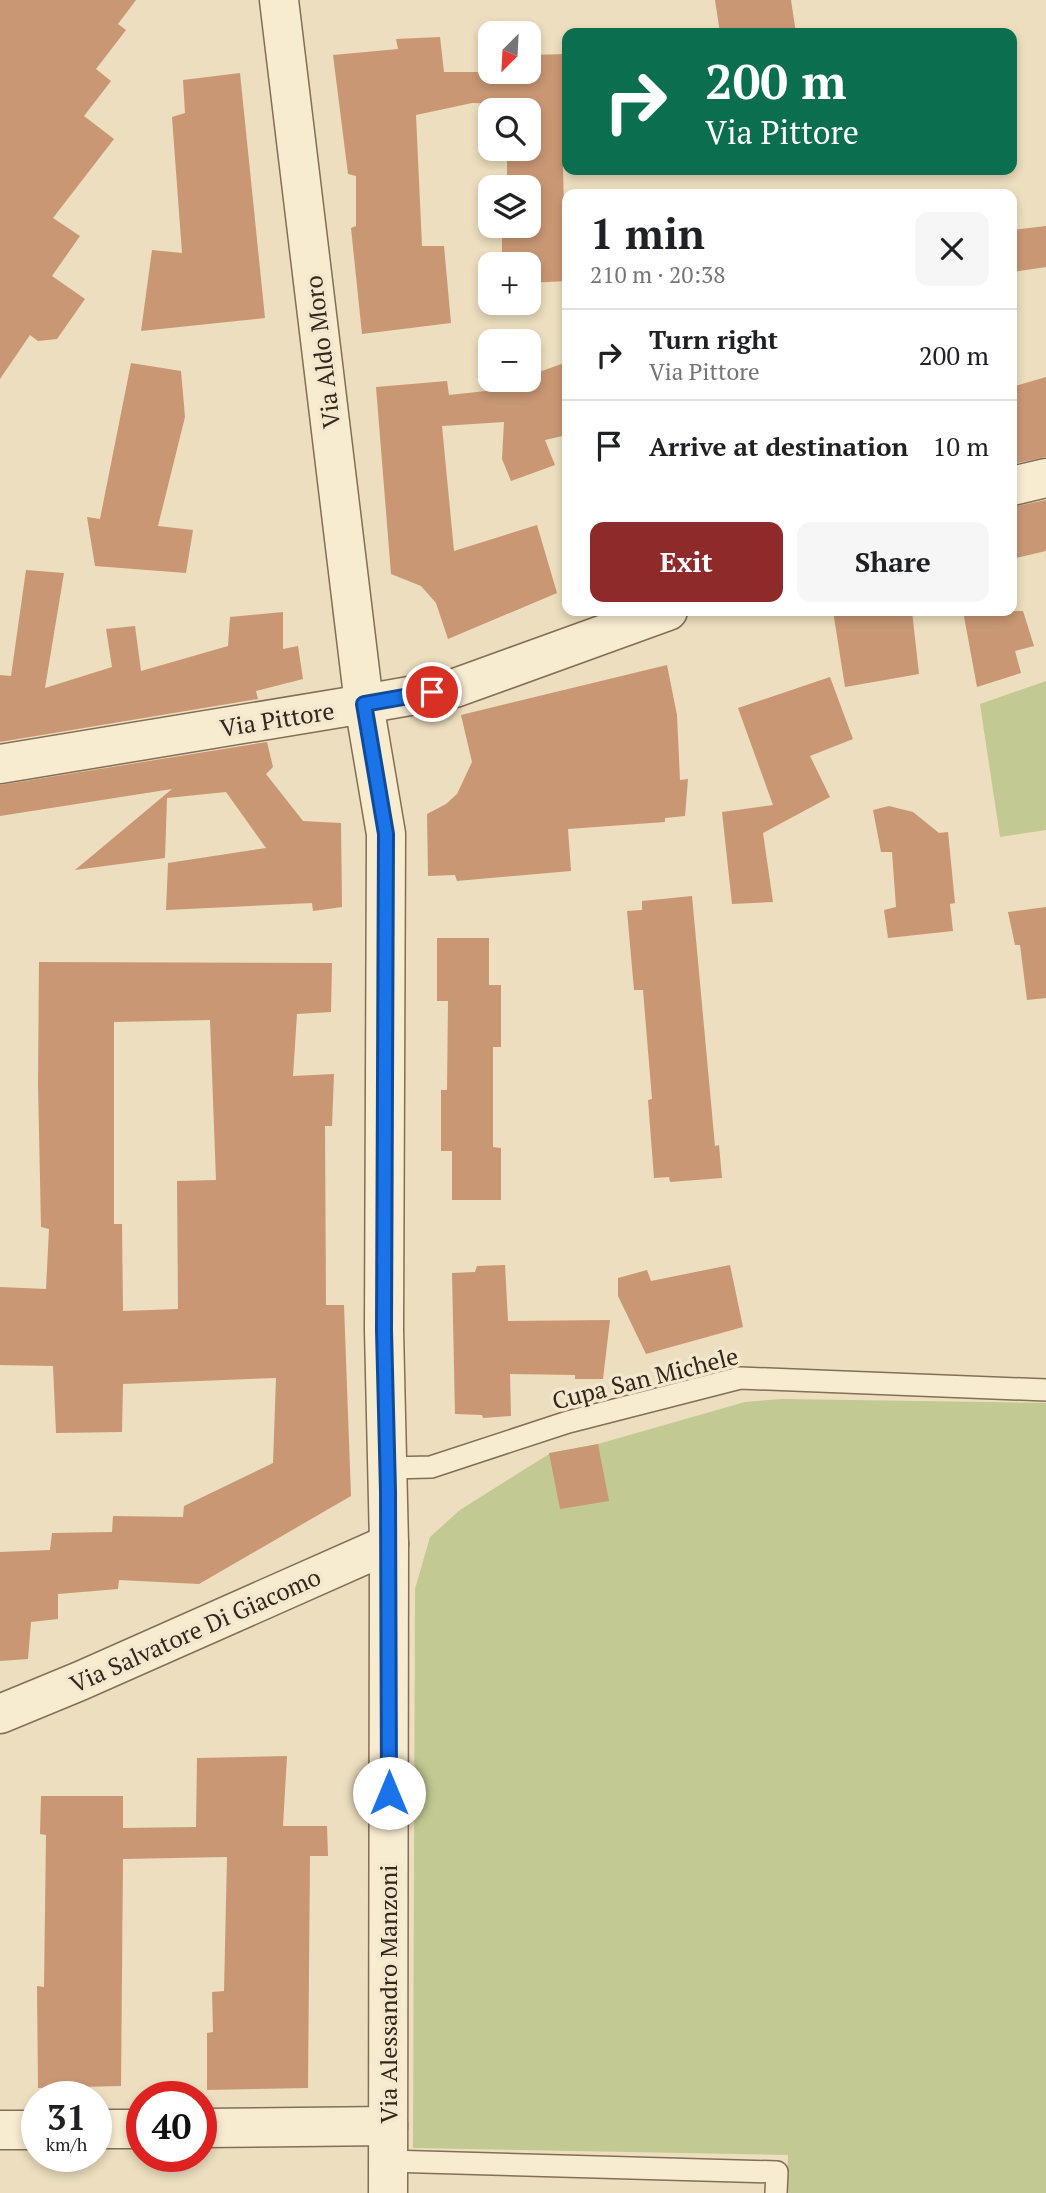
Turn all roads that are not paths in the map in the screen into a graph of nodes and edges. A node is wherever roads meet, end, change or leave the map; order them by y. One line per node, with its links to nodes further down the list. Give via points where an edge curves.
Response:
1 (279, 0): 5 (street, Via Aldo Moro)
2 (1046, 478): 3 (street)
3 (1017, 485)
4 (654, 616): 5 (street, Via Pittore, via 455,688)
5 (364, 704): 6 (street, Via Pittore); 8 (street, Via Alessandro Manzoni, via 386,834 384,1330)
6 (0, 764)
7 (1046, 1390): 8 (lane, Cupa San Michele, via 740,1378 568,1422 431,1467)
8 (388, 1468): 9 (street, Via Alessandro Manzoni)
9 (389, 1544): 10 (street, Via Salvatore Di Giacomo); 14 (street, Via Alessandro Manzoni)
10 (0, 1714)
11 (0, 2130): 12 (street)
12 (21, 2130)
13 (217, 2131): 14 (street)
14 (388, 2160): 15 (lane, via 777,2172)
15 (776, 2193)

